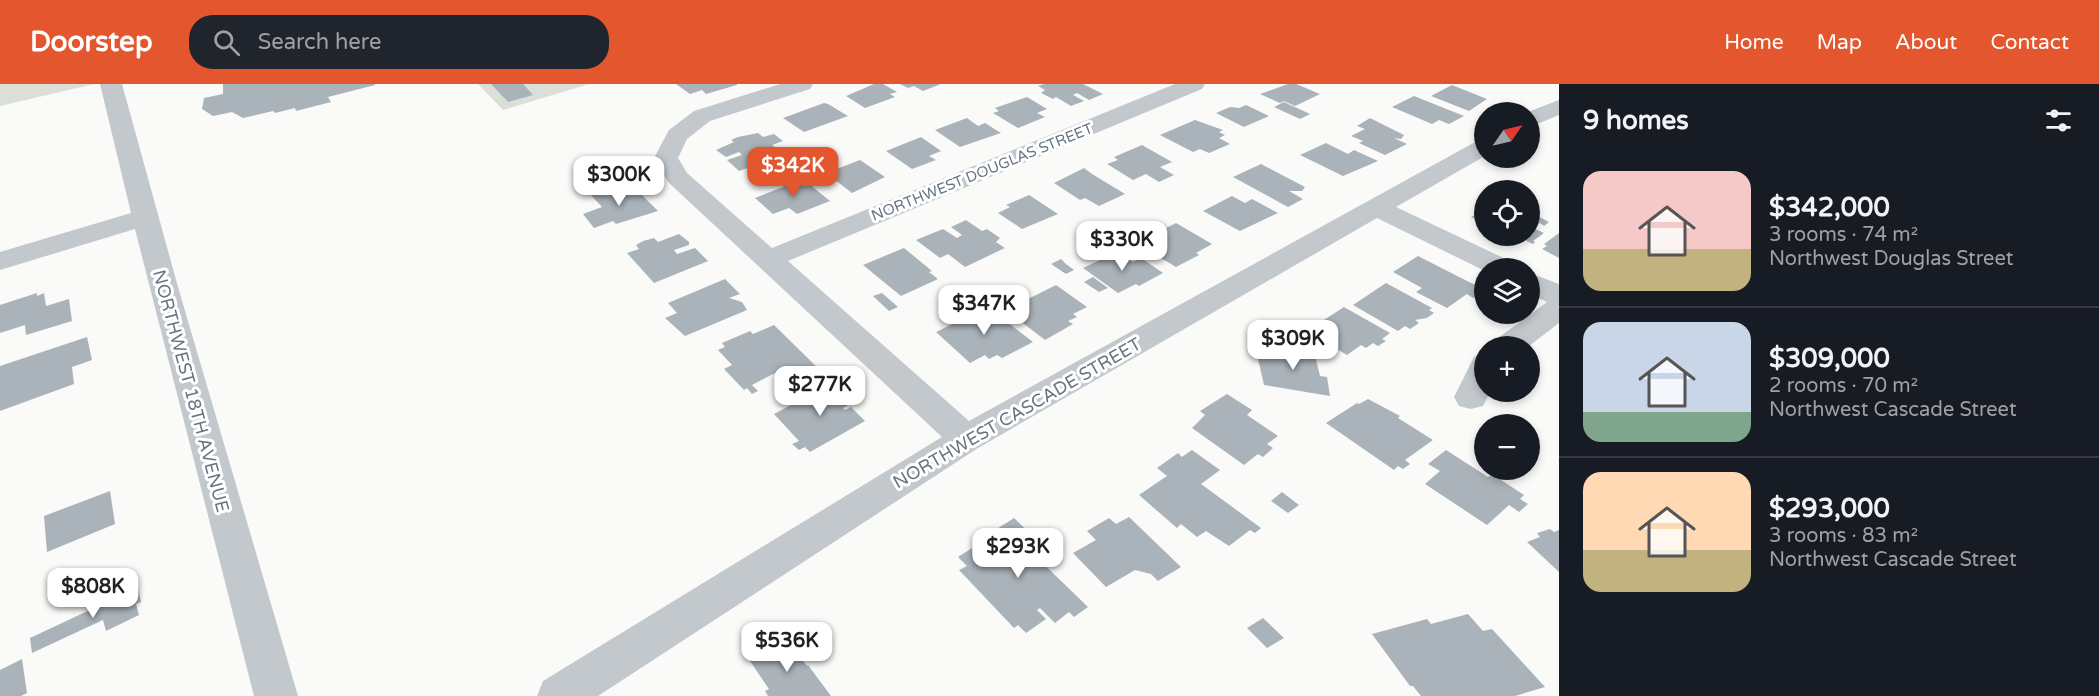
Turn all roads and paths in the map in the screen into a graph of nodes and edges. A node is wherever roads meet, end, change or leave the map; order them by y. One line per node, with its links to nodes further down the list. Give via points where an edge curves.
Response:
1 (111, 84): 6 (street, NORTHWEST 18TH AVENUE)
2 (802, 84): 8 (street, via 702,116 677,135 666,158 677,177)
3 (1194, 84): 8 (street, NORTHWEST DOUGLAS STREET)
4 (1474, 152): 5 (street, NORTHWEST CASCADE STREET)
5 (1376, 208): 7 (street); 16 (street, NORTHWEST CASCADE STREET)
6 (144, 218): 9 (street); 17 (street, NORTHWEST 18TH AVENUE)
7 (1481, 258)
8 (770, 259): 16 (street)
9 (0, 261)
10 (1540, 287): 11 (street)
11 (1559, 296)
12 (1559, 308): 13 (street)
13 (1522, 336)
14 (1474, 390): 15 (street)
15 (1471, 397)
16 (966, 439): 18 (street, NORTHWEST CASCADE STREET)
17 (276, 696)
18 (559, 696)

